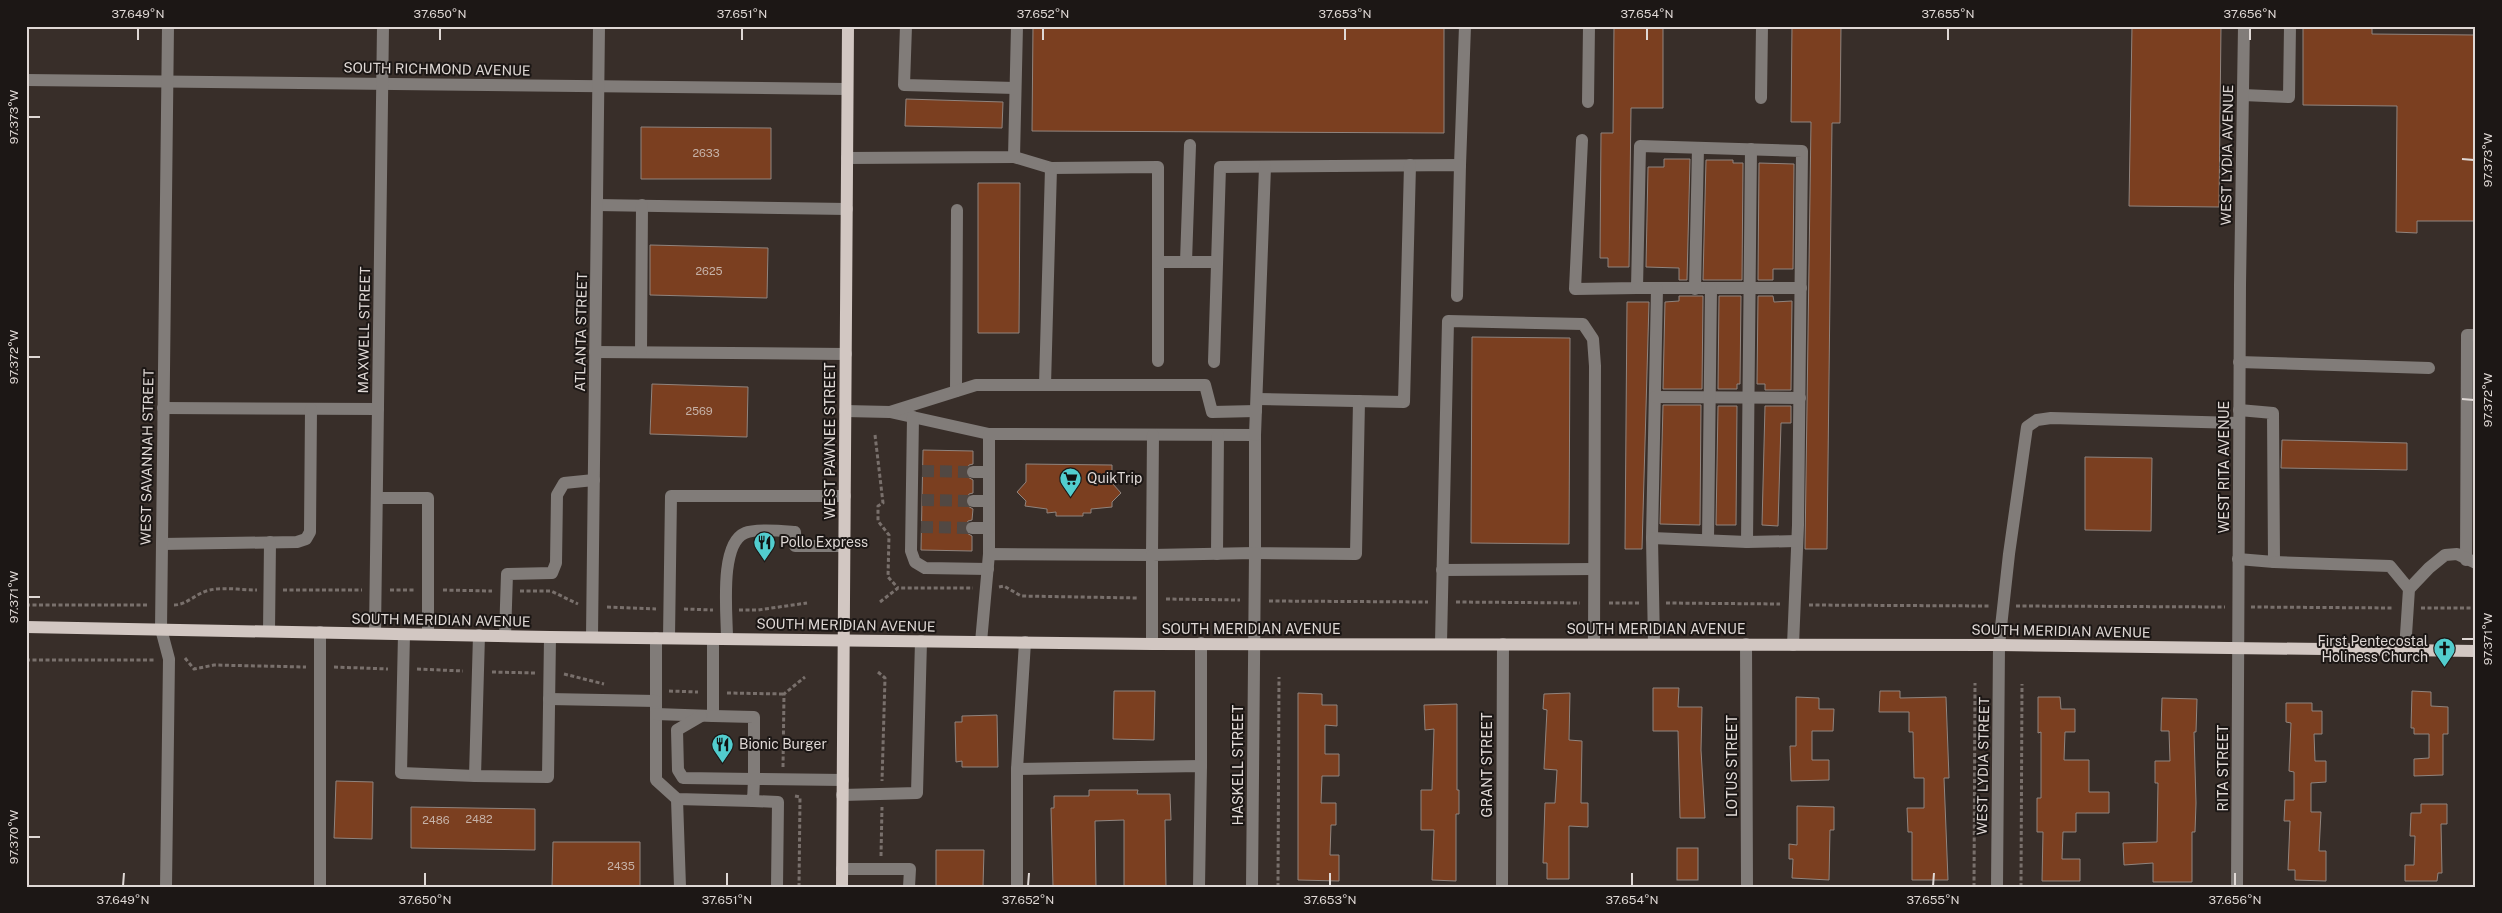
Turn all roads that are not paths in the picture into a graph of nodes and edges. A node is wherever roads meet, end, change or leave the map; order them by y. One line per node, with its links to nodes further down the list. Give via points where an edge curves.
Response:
1 (168, 26): 13 (street, WEST SAVANNAH STREET)
2 (383, 26): 14 (street, MAXWELL STREET)
3 (599, 26): 15 (street, ATLANTA STREET)
4 (848, 26): 17 (main road, WEST PAWNEE STREET)
5 (906, 26): 16 (street, via 904,85)
6 (1017, 26): 16 (street)
7 (1465, 26): 28 (street)
8 (1589, 26): 20 (street)
9 (1762, 26): 19 (street)
10 (2244, 26): 18 (street, WEST LYDIA AVENUE)
11 (2290, 26): 18 (street, via 2289,97)
12 (26, 80): 13 (street, SOUTH RICHMOND AVENUE)
13 (167, 82): 14 (street, SOUTH RICHMOND AVENUE); 62 (street, WEST SAVANNAH STREET)
14 (382, 84): 15 (street, SOUTH RICHMOND AVENUE); 63 (street, MAXWELL STREET)
15 (599, 86): 17 (street, SOUTH RICHMOND AVENUE); 31 (street, ATLANTA STREET)
16 (1015, 88): 25 (street)
17 (848, 89): 26 (main road, WEST PAWNEE STREET)
18 (2243, 96): 38 (street, WEST LYDIA AVENUE)
19 (1761, 98)
20 (1588, 102)
21 (1582, 140): 39 (street, via 1575,289)
22 (1190, 145): 36 (street)
23 (1698, 148): 24 (street); 39 (street, via 1640,146); 44 (street)
24 (1750, 149): 41 (street); 42 (street, via 1802,151)
25 (1014, 157): 26 (street); 30 (street)
26 (847, 158): 33 (main road, WEST PAWNEE STREET)
27 (1410, 165): 28 (street); 29 (street); 60 (street, via 1404,402)
28 (1460, 165): 45 (street)
29 (1264, 167): 37 (street, via 1220,167); 61 (street, HASKELL STREET)
30 (1051, 168): 35 (street, via 1158,167); 54 (street)
31 (598, 205): 32 (street); 47 (street, ATLANTA STREET)
32 (642, 205): 33 (street); 48 (street)
33 (847, 208): 49 (main road, WEST PAWNEE STREET)
34 (957, 210): 55 (street)
35 (1158, 262): 36 (street); 50 (street)
36 (1186, 262): 37 (street)
37 (1217, 262): 51 (street)
38 (2240, 285): 52 (street, WEST RITA AVENUE)
39 (1637, 288): 43 (street)
40 (1711, 288): 41 (street); 44 (street); 57 (street)
41 (1750, 288): 42 (street); 58 (street)
42 (1801, 288): 59 (street)
43 (1657, 289): 44 (street); 56 (street)
44 (1695, 289)
45 (1457, 296)
46 (2476, 335): 94 (street, via 2467,335)
47 (596, 352): 48 (street); 75 (street, ATLANTA STREET)
48 (641, 352): 49 (street)
49 (846, 354): 65 (main road, WEST PAWNEE STREET)
50 (1158, 362)
51 (1214, 362)
52 (2240, 362): 53 (street); 67 (street, WEST RITA AVENUE)
53 (2430, 368)
54 (1045, 385): 55 (street, via 976,385); 61 (street, via 1205,385 1212,412)
55 (956, 391): 66 (street)
56 (1655, 397): 57 (street); 82 (street)
57 (1710, 398): 58 (street); 83 (street)
58 (1748, 398): 59 (street); 85 (street)
59 (1800, 398): 86 (street)
60 (1359, 401): 61 (street); 89 (street, via 1356,554)
61 (1257, 405): 72 (street, HASKELL STREET)
62 (163, 408): 64 (street); 87 (street, WEST SAVANNAH STREET)
63 (378, 408): 64 (street); 77 (street, MAXWELL STREET)
64 (311, 409): 84 (street, via 310,532 306,540)
65 (846, 411): 66 (street); 76 (main road, WEST PAWNEE STREET)
66 (890, 412): 68 (street)
67 (2239, 416): 93 (street, WEST RITA AVENUE); 95 (street, via 2273,413); 127 (street, WEST LYDIA STREET, via 2051,418 2037,420 2027,427)
68 (913, 417): 69 (street); 96 (street, via 917,500 911,551 915,562 925,568)
69 (989, 434): 70 (street); 74 (street)
70 (1153, 435): 71 (street); 92 (street)
71 (1218, 435): 72 (street); 91 (street)
72 (1255, 435): 89 (street, HASKELL STREET)
73 (973, 472): 74 (street)
74 (989, 472): 79 (street)
75 (594, 480): 108 (street, via 564,483 557,495 556,563 552,573 507,574); 110 (street, ATLANTA STREET)
76 (845, 496): 88 (main road, WEST PAWNEE STREET); 111 (street, via 671,496)
77 (378, 498): 104 (street, MAXWELL STREET); 106 (street, via 428,498)
78 (973, 501): 79 (street)
79 (989, 501): 81 (street)
80 (972, 528): 81 (street)
81 (989, 528): 90 (street)
82 (1652, 538): 83 (street); 124 (street)
83 (1708, 540): 85 (street)
84 (270, 542): 87 (street); 102 (street)
85 (1747, 542): 86 (street)
86 (1797, 542): 126 (street)
87 (162, 544): 101 (street, WEST SAVANNAH STREET)
88 (845, 546): 113 (street, via 795,546 795,532 744,533 734,543 727,572); 114 (main road, WEST PAWNEE STREET)
89 (1255, 553): 91 (street); 119 (street, HASKELL STREET)
90 (989, 554): 92 (street); 96 (street)
91 (1217, 554): 92 (street)
92 (1152, 555): 121 (street)
93 (2238, 559): 95 (street); 128 (street, WEST RITA AVENUE)
94 (2471, 561): 99 (street, via 2457,554 2445,555)
95 (2274, 562): 99 (street, via 2390,566)
96 (988, 569): 116 (street)
97 (1594, 569): 98 (street); 98 (street, via 1593,339 1583,324 1448,321); 123 (street)
98 (1442, 570): 120 (street)
99 (2409, 589): 129 (street)
100 (26, 627): 101 (main road, SOUTH MERIDIAN AVENUE)
101 (161, 629): 102 (main road, SOUTH MERIDIAN AVENUE); 144 (street, WEST SAVANNAH STREET, via 169,659)
102 (269, 631): 103 (main road, SOUTH MERIDIAN AVENUE)
103 (320, 632): 104 (main road, SOUTH MERIDIAN AVENUE); 145 (street)
104 (375, 634): 105 (main road, SOUTH MERIDIAN AVENUE)
105 (404, 634): 106 (main road, SOUTH MERIDIAN AVENUE); 137 (street, via 401,773)
106 (428, 634): 107 (main road, SOUTH MERIDIAN AVENUE)
107 (479, 635): 108 (main road, SOUTH MERIDIAN AVENUE); 137 (street)
108 (505, 636): 109 (main road, SOUTH MERIDIAN AVENUE)
109 (550, 637): 110 (main road, SOUTH MERIDIAN AVENUE); 131 (street)
110 (592, 638): 111 (main road, SOUTH MERIDIAN AVENUE)
111 (663, 638): 112 (main road, SOUTH MERIDIAN AVENUE); 132 (street)
112 (713, 639): 113 (main road, SOUTH MERIDIAN AVENUE); 134 (street)
113 (727, 639): 114 (main road, SOUTH MERIDIAN AVENUE)
114 (844, 640): 115 (main road, SOUTH MERIDIAN AVENUE); 139 (main road, WEST PAWNEE STREET)
115 (921, 641): 116 (main road, SOUTH MERIDIAN AVENUE); 140 (street, via 917,793)
116 (981, 642): 117 (main road, SOUTH MERIDIAN AVENUE)
117 (1026, 642): 121 (main road, SOUTH MERIDIAN AVENUE); 136 (street)
118 (1201, 643): 119 (main road, SOUTH MERIDIAN AVENUE); 121 (main road, SOUTH MERIDIAN AVENUE); 135 (street)
119 (1254, 643): 120 (main road, SOUTH MERIDIAN AVENUE); 152 (street, HASKELL STREET)
120 (1440, 643): 122 (main road, SOUTH MERIDIAN AVENUE)
121 (1152, 644)
122 (1503, 644): 123 (main road, SOUTH MERIDIAN AVENUE); 153 (street, GRANT STREET)
123 (1594, 644): 124 (main road, SOUTH MERIDIAN AVENUE)
124 (1654, 644): 125 (main road, SOUTH MERIDIAN AVENUE)
125 (1746, 644): 126 (main road, SOUTH MERIDIAN AVENUE); 154 (street, LOTUS STREET)
126 (1793, 644): 127 (main road, SOUTH MERIDIAN AVENUE)
127 (1999, 645): 128 (main road, SOUTH MERIDIAN AVENUE); 155 (street, WEST LYDIA STREET)
128 (2238, 648): 129 (main road, SOUTH MERIDIAN AVENUE); 156 (street, RITA STREET)
129 (2405, 650): 130 (main road, SOUTH MERIDIAN AVENUE)
130 (2476, 651)
131 (549, 699): 132 (street); 137 (street, via 548,777)
132 (656, 700): 133 (street)
133 (656, 714): 134 (street); 141 (street, via 656,780)
134 (707, 716): 138 (street, via 754,717); 138 (street, via 677,730 678,770 683,778)
135 (1201, 766): 136 (street); 151 (street)
136 (1017, 769): 150 (street)
137 (475, 776)
138 (754, 779): 139 (street); 142 (street)
139 (843, 780): 140 (main road, WEST PAWNEE STREET)
140 (842, 795): 143 (main road, WEST PAWNEE STREET)
141 (677, 799): 142 (street); 146 (street)
142 (753, 801): 147 (street, via 778,802)
143 (842, 868): 148 (main road, WEST PAWNEE STREET); 149 (street, via 910,868)
144 (166, 887)
145 (320, 887)
146 (680, 887)
147 (778, 887)
148 (842, 887)
149 (910, 887)
150 (1017, 887)
151 (1200, 887)
152 (1252, 887)
153 (1502, 887)
154 (1747, 887)
155 (1997, 887)
156 (2237, 887)

